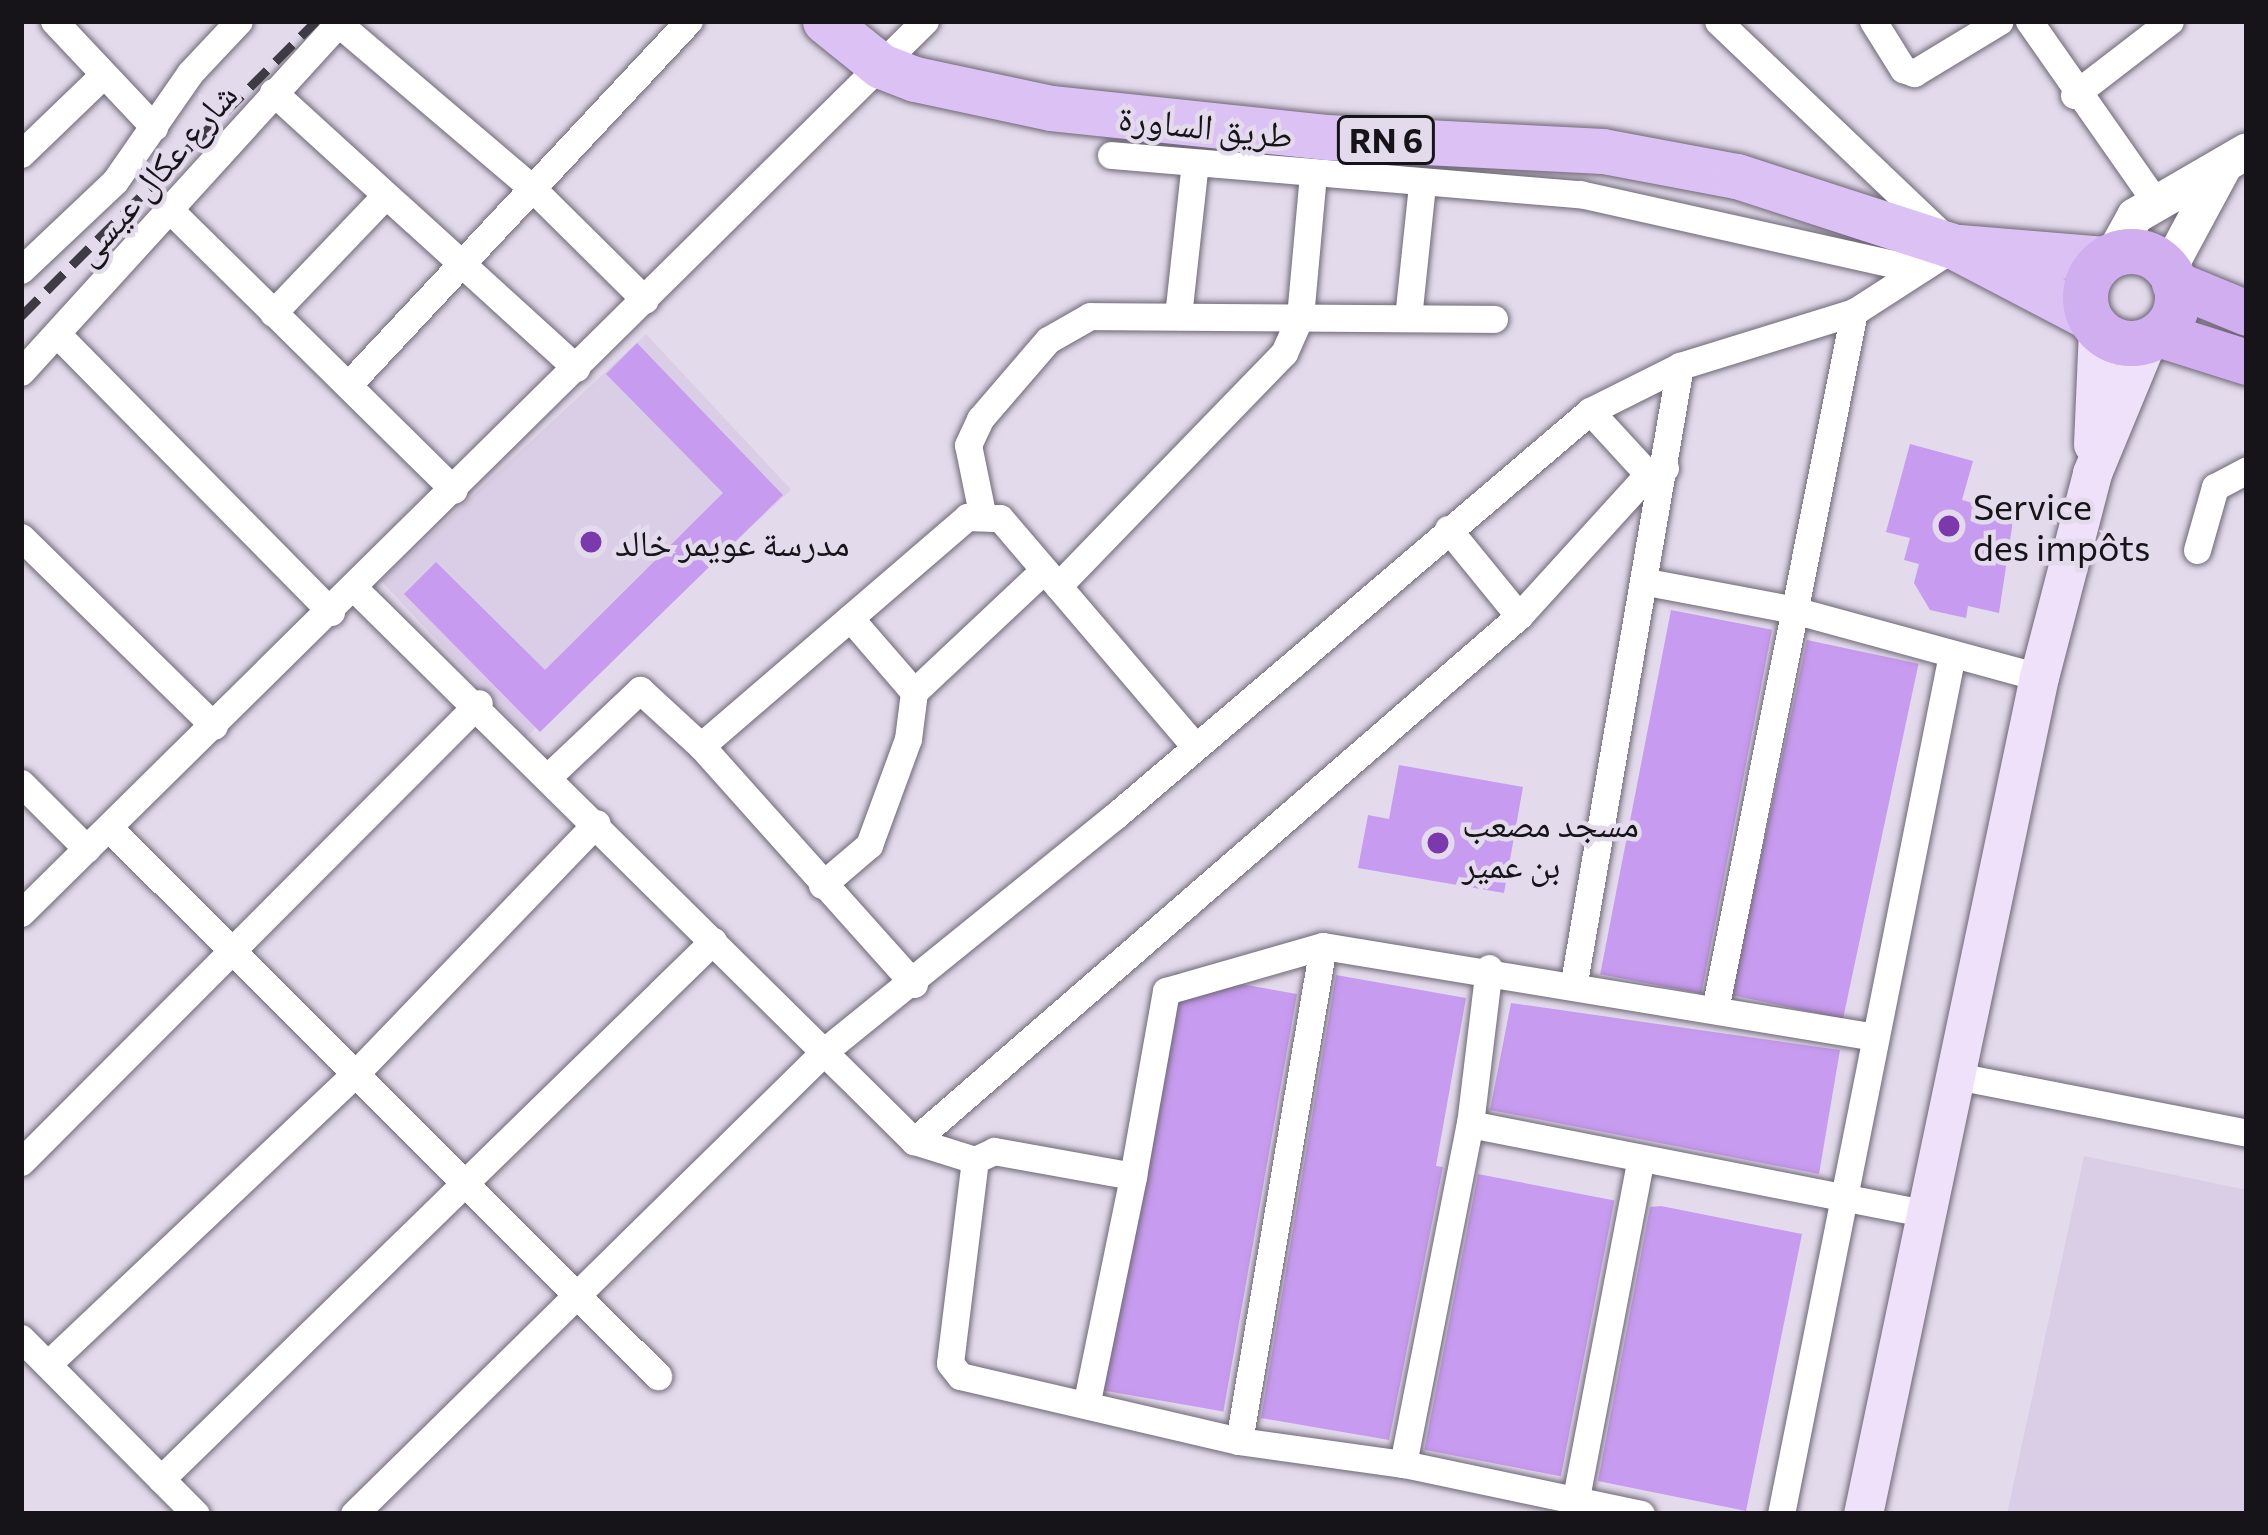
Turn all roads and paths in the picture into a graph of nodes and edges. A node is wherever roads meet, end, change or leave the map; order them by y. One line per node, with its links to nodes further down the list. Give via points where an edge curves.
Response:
1 (55, 21): 13 (street)
2 (238, 21): 16 (street)
3 (689, 21): 23 (street)
4 (825, 21): 12 (main road, طريق الساورة / RN 6)
5 (925, 21): 12 (street)
6 (1718, 21): 27 (street)
7 (1873, 21): 8 (street, via 1903,69 1914,73)
8 (2000, 21)
9 (2029, 21): 15 (street)
10 (2170, 21): 15 (street)
11 (339, 22): 14 (street, شارع عكال عيسى); 23 (street)
12 (880, 66): 27 (main road, طريق الساورة / RN 6, via 1052,108 1182,124 1603,151 1737,176); 33 (street)
13 (102, 76): 16 (street); 17 (street)
14 (273, 92): 24 (street); 26 (street, شارع عكال عيسى)
15 (2074, 95): 25 (street)
16 (154, 127): 31 (street, via 115,181)
17 (21, 154)
18 (1111, 155): 19 (street)
19 (1195, 163): 21 (street); 37 (street)
20 (2240, 164): 25 (street); 32 (street)
21 (1313, 175): 22 (street); 38 (street)
22 (1422, 185): 30 (street, via 1580,194); 39 (street)
23 (534, 190): 29 (street); 33 (street)
24 (385, 196): 29 (street); 35 (street)
25 (2155, 201): 28 (street)
26 (171, 211): 35 (street); 42 (street, شارع عكال عيسى)
27 (1955, 247): 28 (main road, RN 6); 30 (street); 41 (main road, RN 6)
28 (2109, 256): 32 (highway, via 2144,252); 41 (highway, via 2088,279)
29 (465, 266): 46 (street); 48 (street)
30 (1915, 269): 34 (street)
31 (21, 270)
32 (2171, 276): 36 (highway); 43 (highway, via 2174,311)
33 (646, 300): 46 (street)
34 (1854, 311): 45 (street); 61 (street)
35 (273, 313): 48 (street)
36 (2247, 314)
37 (1178, 316): 38 (street); 54 (street, via 1090,316 1048,340 1002,388 968,445)
38 (1300, 317): 39 (street); 58 (street, via 1264,376)
39 (1408, 318): 40 (street)
40 (1494, 319)
41 (2094, 323): 43 (highway, via 2122,342); 52 (main road)
42 (58, 335): 47 (street, شارع عكال عيسى); 62 (street)
43 (2152, 337): 44 (highway); 52 (main road)
44 (2247, 362)
45 (1680, 366): 49 (street); 51 (street)
46 (576, 368): 53 (street)
47 (21, 372)
48 (348, 385): 53 (street)
49 (1590, 410): 51 (street); 55 (street)
50 (2247, 470): 57 (street, via 2215,488)
51 (1656, 471): 59 (street); 63 (street)
52 (2092, 473): 66 (main road)
53 (454, 490): 60 (street)
54 (982, 513): 58 (street, via 1000,518); 64 (street)
55 (1448, 529): 63 (street); 71 (street)
56 (21, 537): 69 (street)
57 (2197, 550)
58 (1051, 578): 67 (street); 71 (street)
59 (1647, 582): 61 (street); 83 (street)
60 (355, 589): 62 (street); 68 (street)
61 (1790, 609): 65 (street); 85 (street)
62 (332, 612): 69 (street)
63 (1519, 616): 92 (street)
64 (850, 618): 67 (street); 70 (street)
65 (1952, 654): 66 (street); 86 (street)
66 (2039, 677): 89 (main road)
67 (914, 692): 77 (street, via 908,739 869,845)
68 (479, 704): 72 (street); 81 (street)
69 (214, 726): 75 (street)
70 (700, 746): 72 (street, via 640,690); 77 (street)
71 (1195, 746): 84 (street)
72 (550, 775): 74 (street)
73 (21, 783): 76 (street)
74 (597, 823): 79 (street); 88 (street)
75 (109, 828): 76 (street); 81 (street)
76 (87, 849): 78 (street)
77 (822, 885): 84 (street)
78 (21, 913)
79 (713, 941): 87 (street); 97 (street)
80 (1323, 946): 82 (street); 96 (street, via 1166,992); 105 (street)
81 (236, 947): 88 (street); 95 (street)
82 (1489, 968): 83 (street); 90 (street)
83 (1574, 982): 85 (street)
84 (914, 984): 87 (street)
85 (1714, 1010): 86 (street)
86 (1875, 1037): 98 (street)
87 (826, 1048): 92 (street); 100 (street)
88 (358, 1071): 97 (street); 102 (street)
89 (1958, 1076): 91 (street); 99 (main road)
90 (1470, 1124): 93 (street); 106 (street)
91 (2247, 1133)
92 (914, 1141): 94 (street)
93 (1641, 1158): 98 (street); 108 (street)
94 (975, 1160): 96 (street, via 994,1150); 104 (street, via 951,1371)
95 (21, 1162)
96 (1133, 1176): 104 (street)
97 (467, 1182): 100 (street); 107 (street)
98 (1844, 1198): 99 (street); 112 (street)
99 (1925, 1213): 113 (main road)
100 (575, 1291): 103 (street); 110 (street)
101 (21, 1338): 102 (street)
102 (48, 1364): 107 (street)
103 (658, 1376)
104 (1087, 1401): 105 (street)
105 (1239, 1442): 106 (street)
106 (1402, 1465): 108 (street)
107 (161, 1479): 109 (street)
108 (1575, 1503): 111 (street)
109 (196, 1514)
110 (354, 1514)
111 (1641, 1514)
112 (1780, 1514)
113 (1863, 1514)

